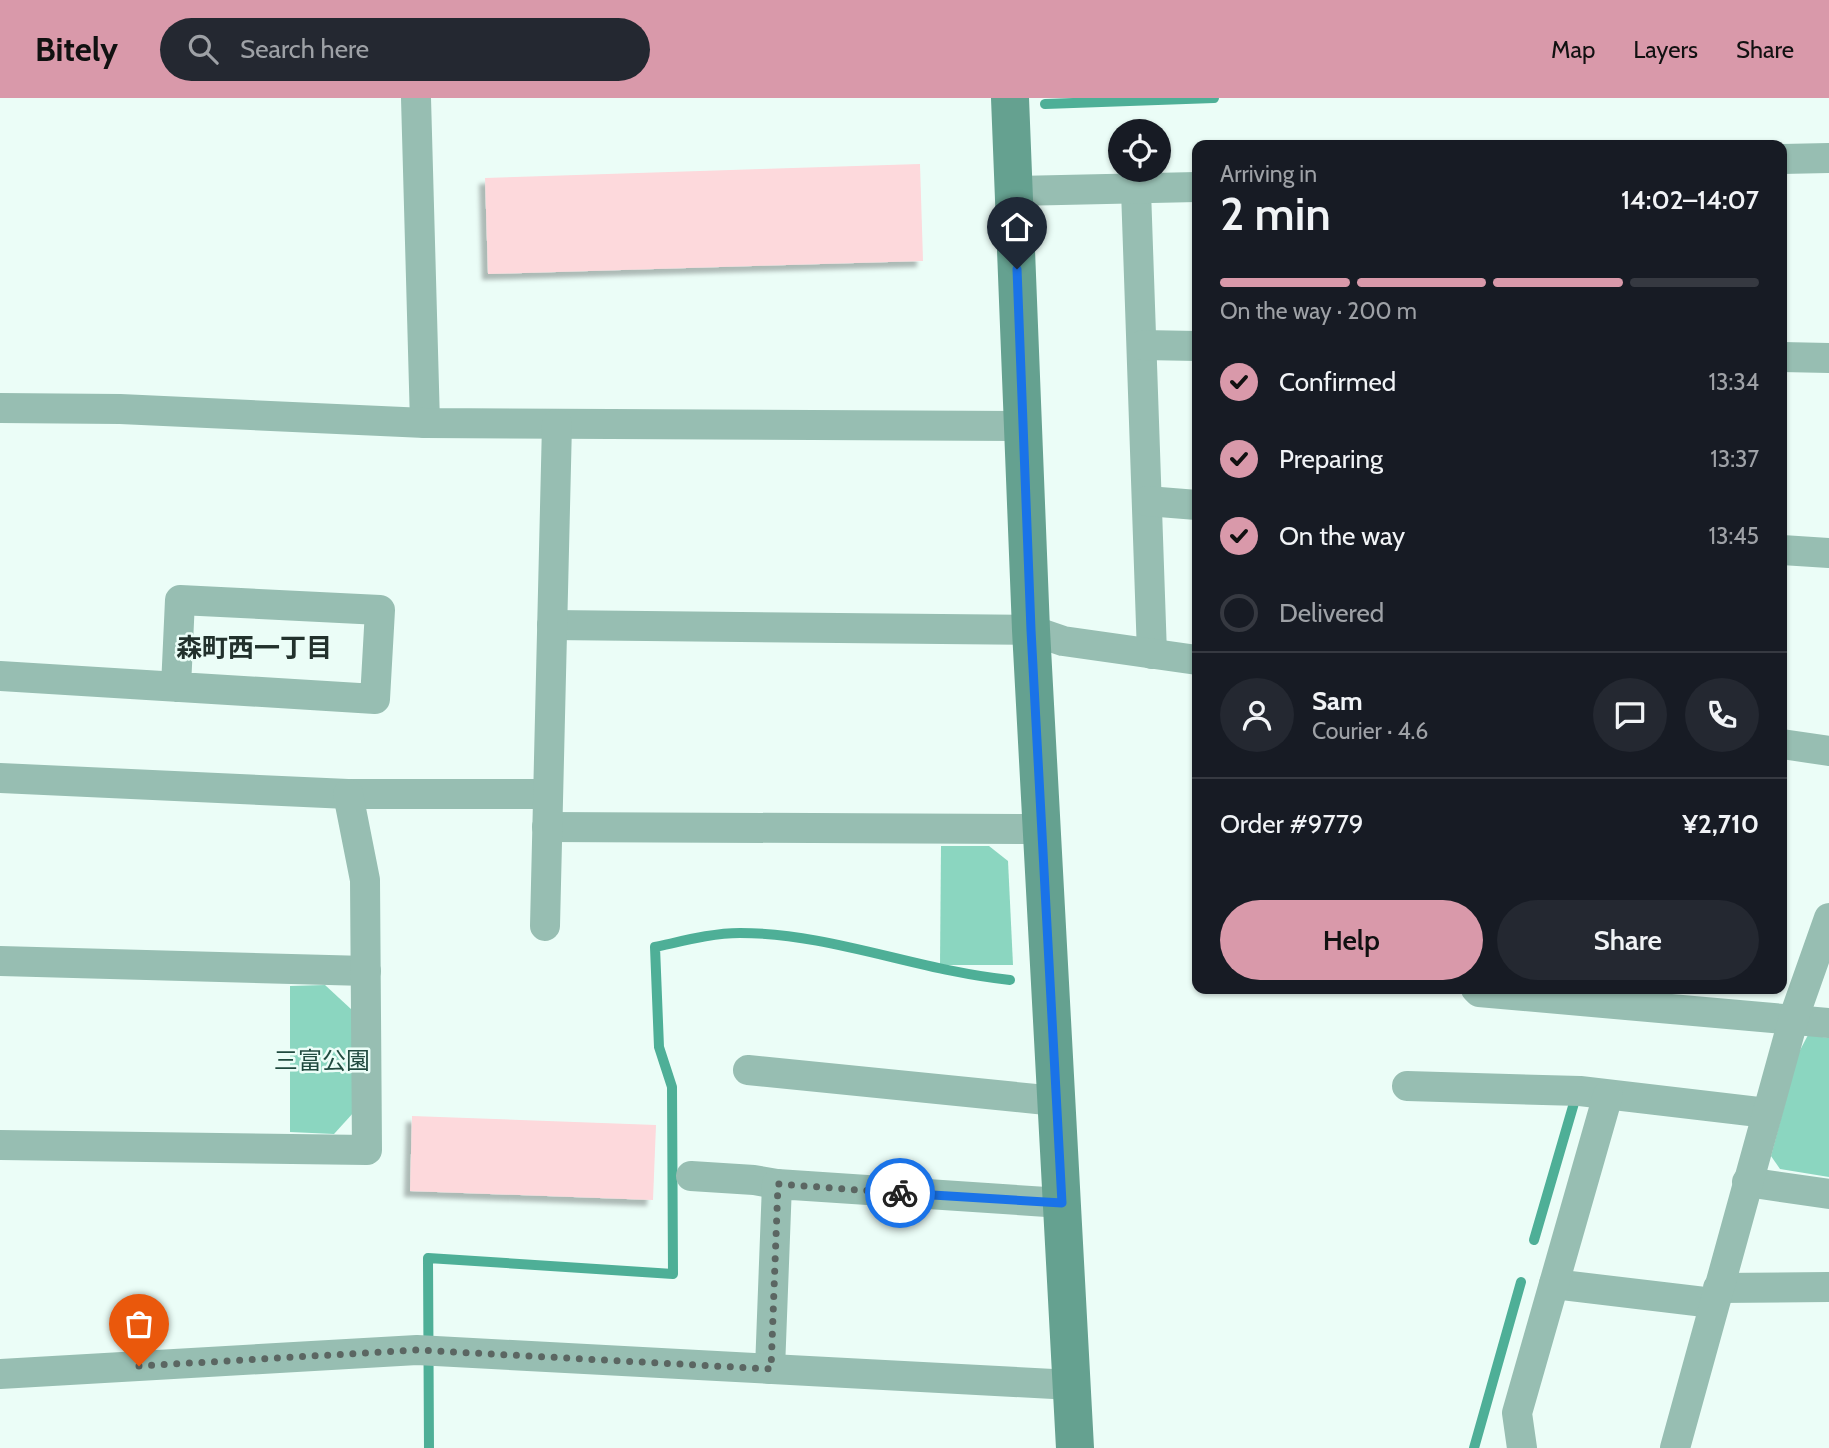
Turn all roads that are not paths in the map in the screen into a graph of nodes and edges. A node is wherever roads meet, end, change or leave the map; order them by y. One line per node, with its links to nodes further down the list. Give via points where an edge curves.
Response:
1 (416, 98): 13 (street)
2 (1010, 98): 7 (street)
3 (1829, 158): 4 (street)
4 (1787, 159)
5 (1192, 187): 6 (street)
6 (1136, 190): 7 (street); 8 (street)
7 (1014, 191): 15 (street)
8 (1143, 345): 9 (street); 16 (street)
9 (1192, 346)
10 (1787, 357): 11 (street)
11 (1829, 358)
12 (0, 408): 13 (street)
13 (425, 423): 14 (street)
14 (557, 424): 15 (street); 20 (street)
15 (1023, 426): 21 (street)
16 (1147, 501): 17 (street); 22 (street)
17 (1192, 505)
18 (1787, 550): 19 (street)
19 (1829, 554)
20 (552, 625): 21 (street); 30 (street)
21 (1031, 630): 22 (street, via 1063,641); 32 (street)
22 (1152, 653): 23 (street)
23 (1192, 659)
24 (0, 676): 25 (street)
25 (176, 687): 25 (street, via 376,699 380,610 180,600)
26 (1787, 745): 27 (street)
27 (1829, 751)
28 (0, 778): 29 (street)
29 (348, 794): 30 (street); 36 (street, via 365,880)
30 (548, 794): 31 (street)
31 (547, 827): 32 (street); 34 (street)
32 (1042, 829): 44 (street)
33 (1829, 918): 39 (street)
34 (545, 926)
35 (0, 961): 36 (street)
36 (366, 971): 46 (street, via 368,1150)
37 (1541, 994): 38 (street)
38 (1635, 997): 39 (street)
39 (1794, 1017): 40 (street); 45 (street)
40 (1829, 1023)
41 (748, 1070): 44 (street)
42 (1407, 1086): 43 (street)
43 (1608, 1095): 45 (street); 52 (street)
44 (1056, 1101): 51 (street)
45 (1767, 1113): 48 (street)
46 (0, 1145)
47 (691, 1176): 49 (street)
48 (1747, 1182): 50 (street); 54 (street)
49 (778, 1184): 51 (street); 55 (street)
50 (1829, 1194)
51 (1062, 1203): 57 (street)
52 (1554, 1284): 54 (street); 59 (street, via 1517,1413)
53 (1829, 1287): 54 (street)
54 (1716, 1295): 60 (street)
55 (771, 1369): 56 (street, via 417,1350); 57 (street)
56 (0, 1374)
57 (1072, 1385): 58 (street)
58 (1075, 1448)
59 (1522, 1448)
60 (1675, 1448)

